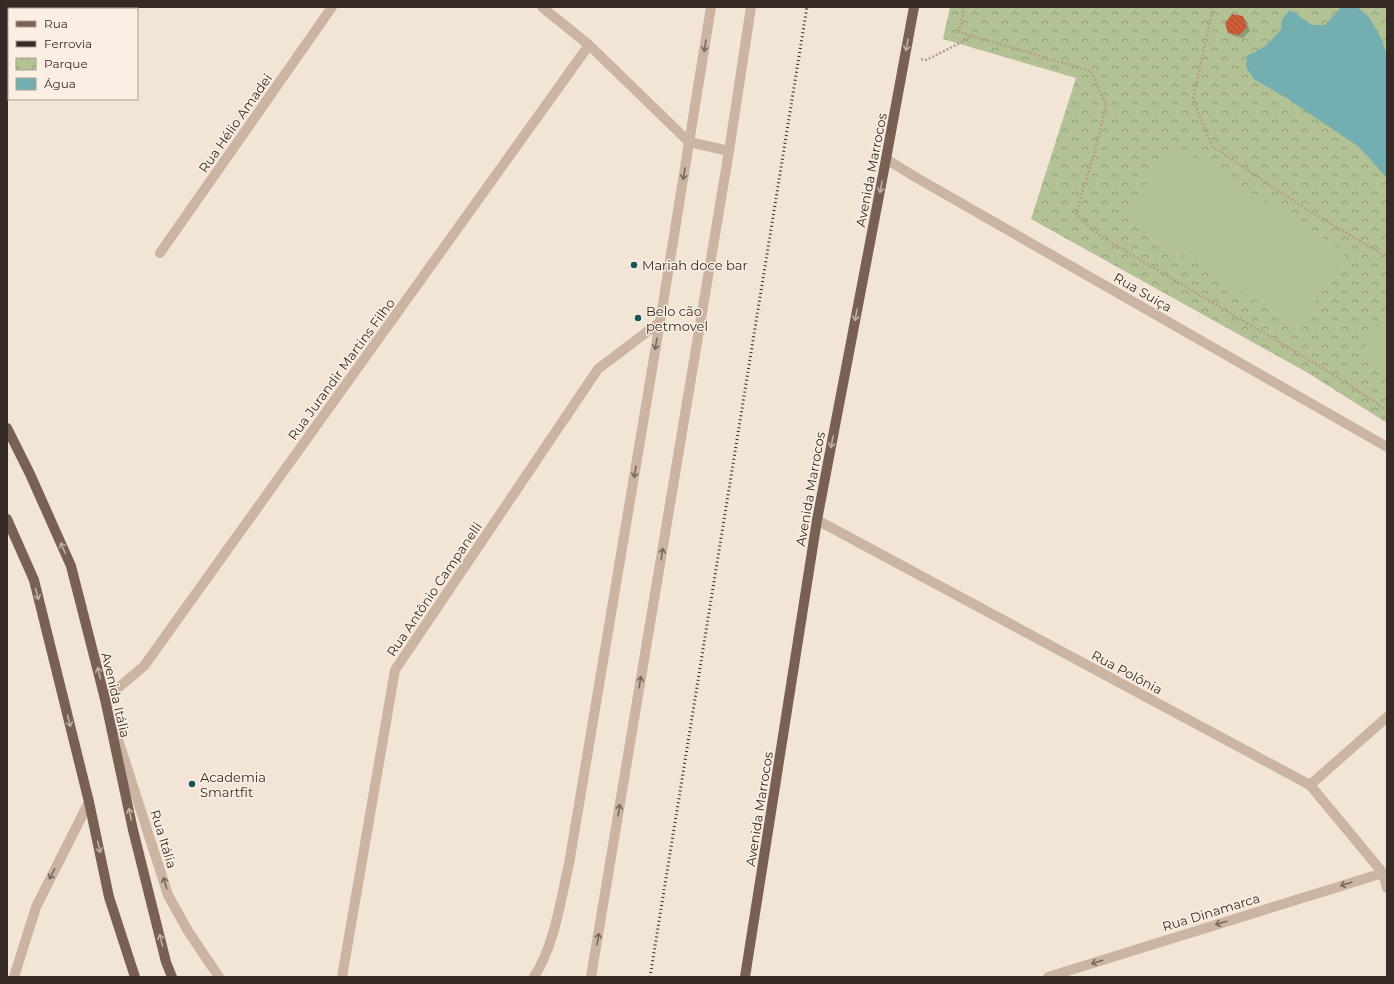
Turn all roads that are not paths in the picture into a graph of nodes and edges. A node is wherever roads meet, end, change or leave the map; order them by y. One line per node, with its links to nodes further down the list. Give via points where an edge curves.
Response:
1 (332, 7): 10 (street, Rua Hélio Amadei)
2 (542, 7): 6 (street)
3 (711, 7): 7 (street, one-way to 7)
4 (752, 7): 8 (street)
5 (914, 7): 9 (main road, Avenida Marrocos, one-way to 9)
6 (589, 45): 7 (street); 16 (street, Rua Jurandir Martins Filho, via 144,666)
7 (689, 142): 8 (street); 11 (street, one-way to 11)
8 (729, 151): 28 (street, one-way to 8)
9 (886, 159): 13 (street, Rua Suiça); 15 (main road, Avenida Marrocos, one-way to 15)
10 (160, 253)
11 (660, 322): 26 (street, Rua Antônio Campanelli, via 598,369 396,670); 27 (street, one-way to 27, via 569,864 554,931 542,964)
12 (7, 428): 16 (main road, Avenida Itália, one-way to 12, via 71,566)
13 (1387, 447)
14 (7, 519): 19 (main road, one-way to 19, via 34,580)
15 (817, 520): 18 (street, Rua Polônia); 29 (main road, Avenida Marrocos)
16 (105, 699): 24 (main road, Avenida Itália, one-way to 16, via 133,830); 25 (street, Rua Itália, one-way to 16, via 168,896)
17 (1387, 717): 18 (street)
18 (1310, 785): 20 (street, Rua Polônia)
19 (89, 802): 22 (street, one-way to 22, via 36,907); 23 (main road, one-way to 23, via 110,897)
20 (1383, 873): 21 (street, Rua Polônia); 30 (street, Rua Dinamarca, one-way to 30)
21 (1387, 888)
22 (14, 977)
23 (135, 977)
24 (172, 977)
25 (219, 977)
26 (342, 977)
27 (534, 977)
28 (591, 977)
29 (745, 977)
30 (1048, 977)

